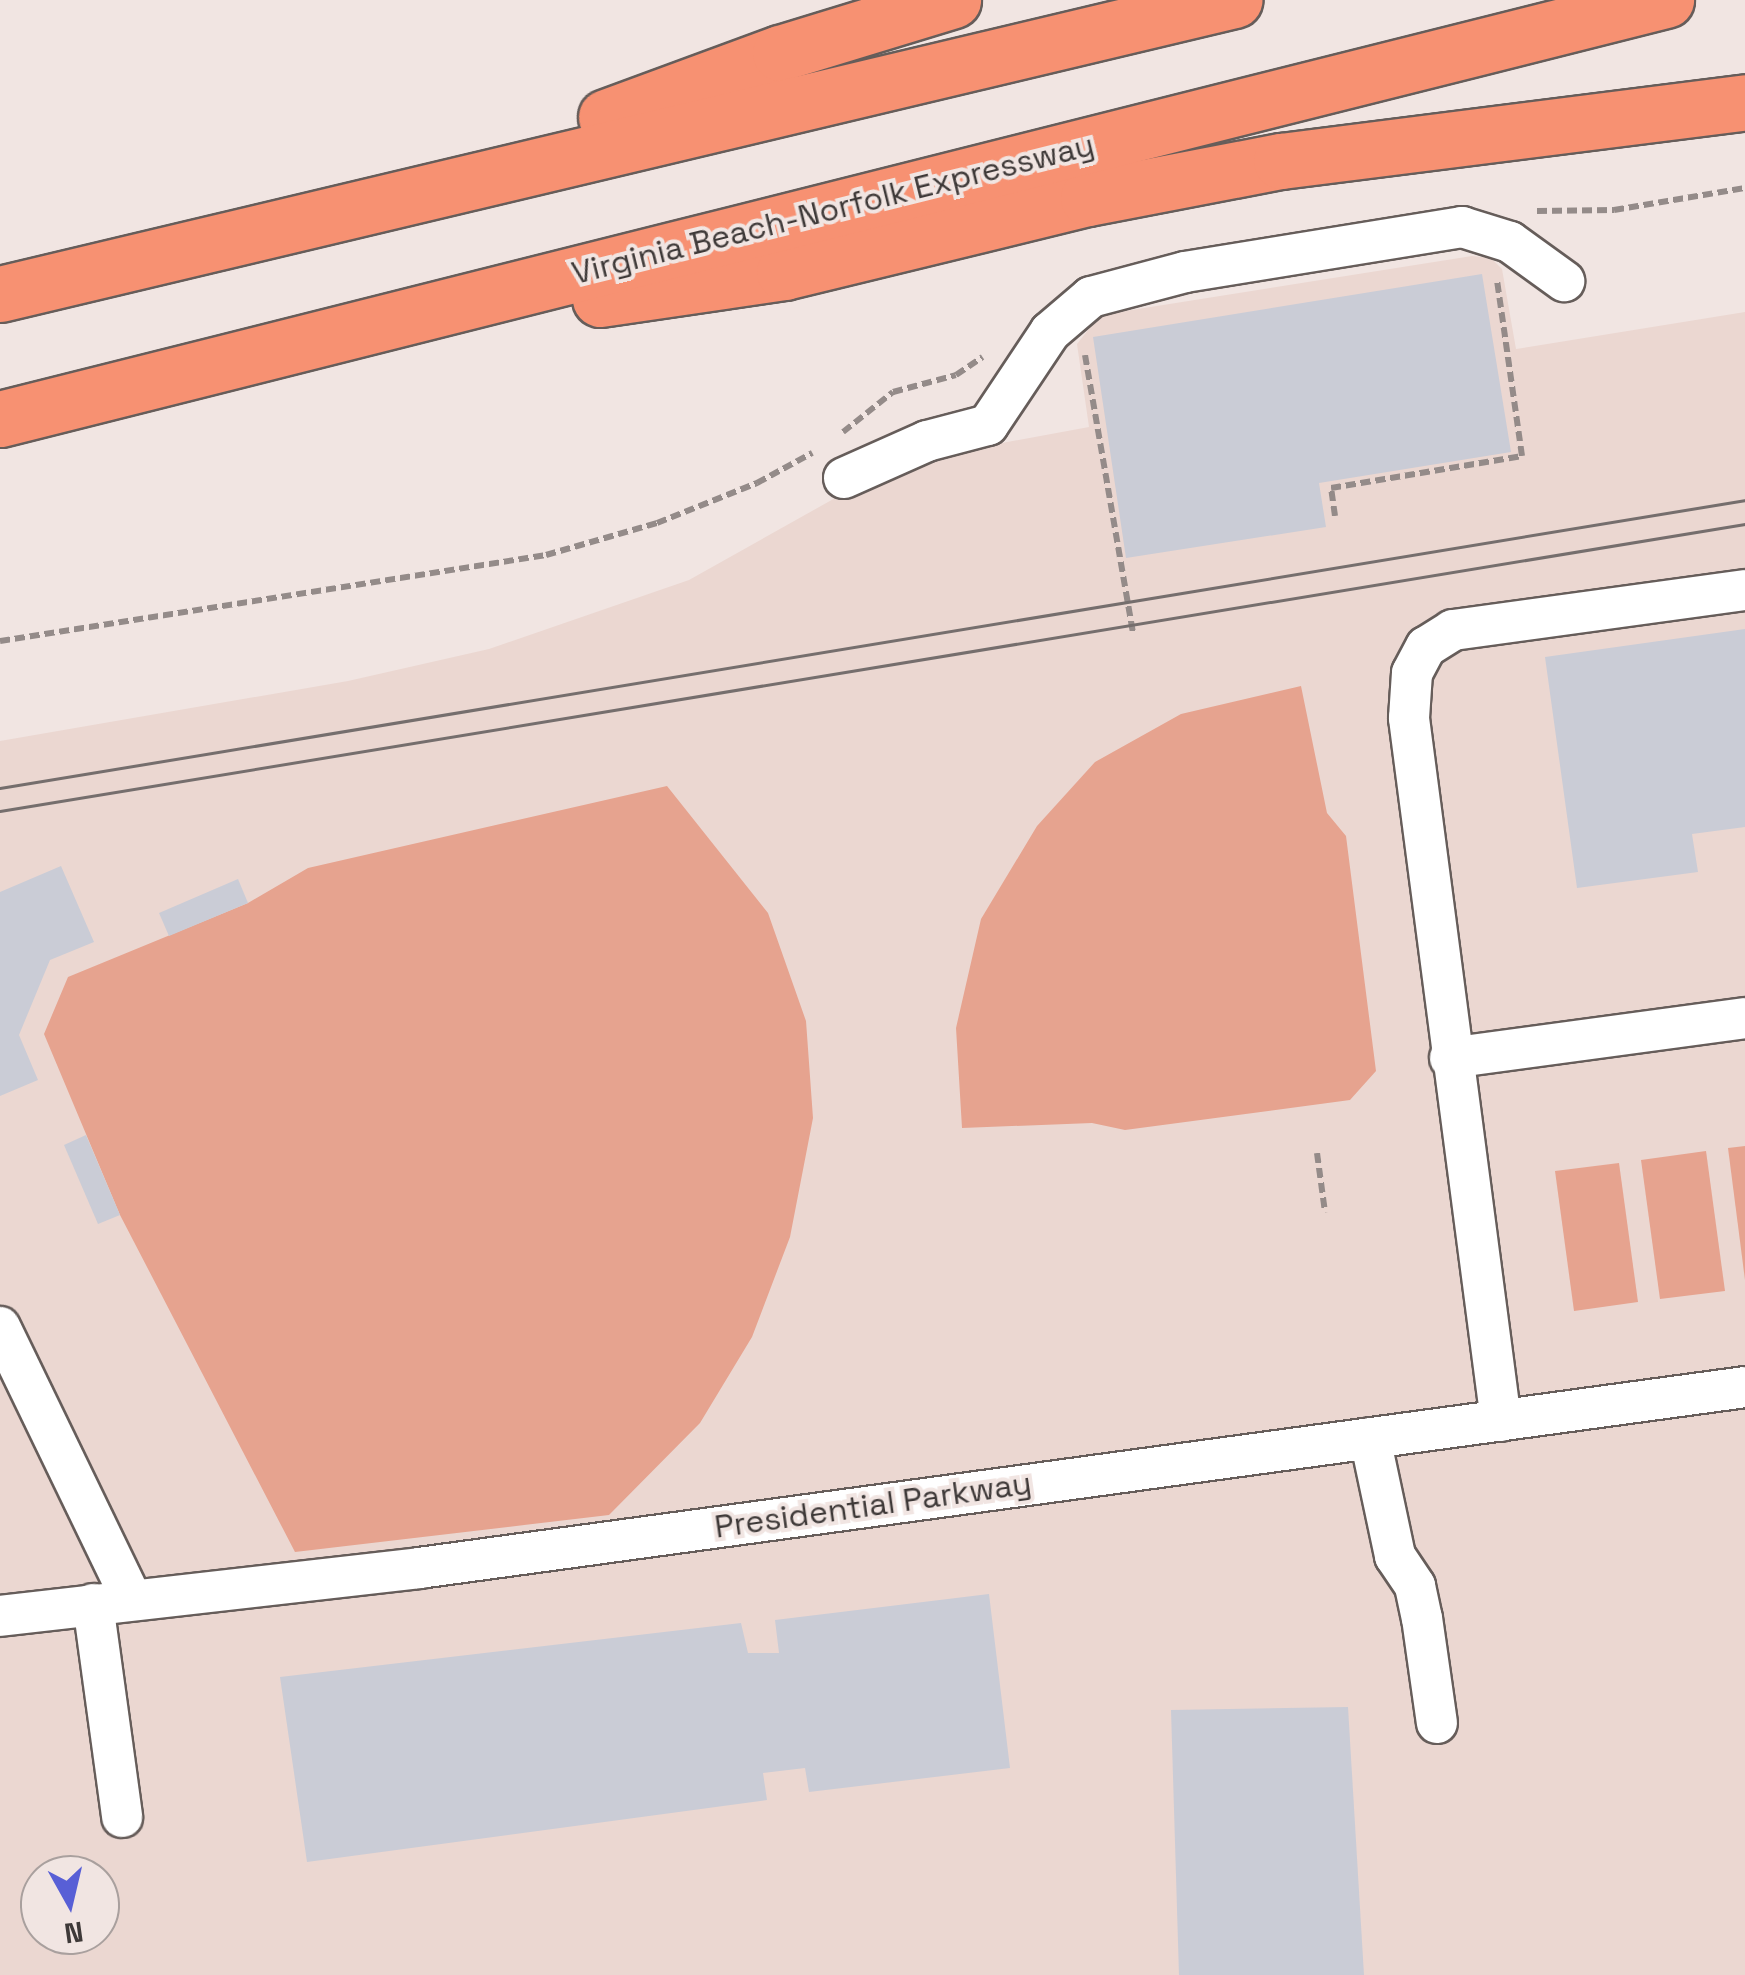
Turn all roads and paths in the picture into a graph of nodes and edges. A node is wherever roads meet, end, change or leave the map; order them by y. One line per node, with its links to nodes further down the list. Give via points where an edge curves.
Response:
1 (953, 0): 6 (highway, via 780,53)
2 (1234, 0): 6 (highway)
3 (1666, 0): 12 (highway, Virginia Beach-Norfolk Expressway)
4 (1745, 102): 12 (highway, via 1299,158 1088,198 784,272)
5 (1745, 188): 7 (path, via 1614,210)
6 (380, 200): 10 (highway)
7 (1519, 210)
8 (1493, 267): 16 (path, via 1522,456 1330,488)
9 (1564, 280): 15 (street, via 1510,242 1462,227 1185,272 1092,297 1050,332 988,425)
10 (0, 294)
11 (1085, 345): 18 (path)
12 (286, 346): 14 (highway, Virginia Beach-Norfolk Expressway)
13 (993, 346): 15 (path, via 956,376 893,392)
14 (0, 418)
15 (832, 456): 19 (path, via 692,510 546,555)
16 (1334, 516)
17 (1745, 590): 21 (street, via 1453,630 1418,658 1408,703)
18 (1134, 634)
19 (0, 641)
20 (1745, 1018): 21 (street)
21 (1450, 1058): 26 (street)
22 (1317, 1153): 23 (path)
23 (1325, 1212)
24 (0, 1327): 28 (street)
25 (1745, 1387): 26 (street, Presidential Parkway)
26 (1500, 1420): 27 (street, Presidential Parkway)
27 (1370, 1438): 28 (street, Presidential Parkway, via 419,1568); 30 (street, via 1394,1556 1415,1586)
28 (112, 1601): 29 (street, Presidential Parkway); 31 (street)
29 (0, 1616)
30 (1437, 1724)
31 (122, 1816)

